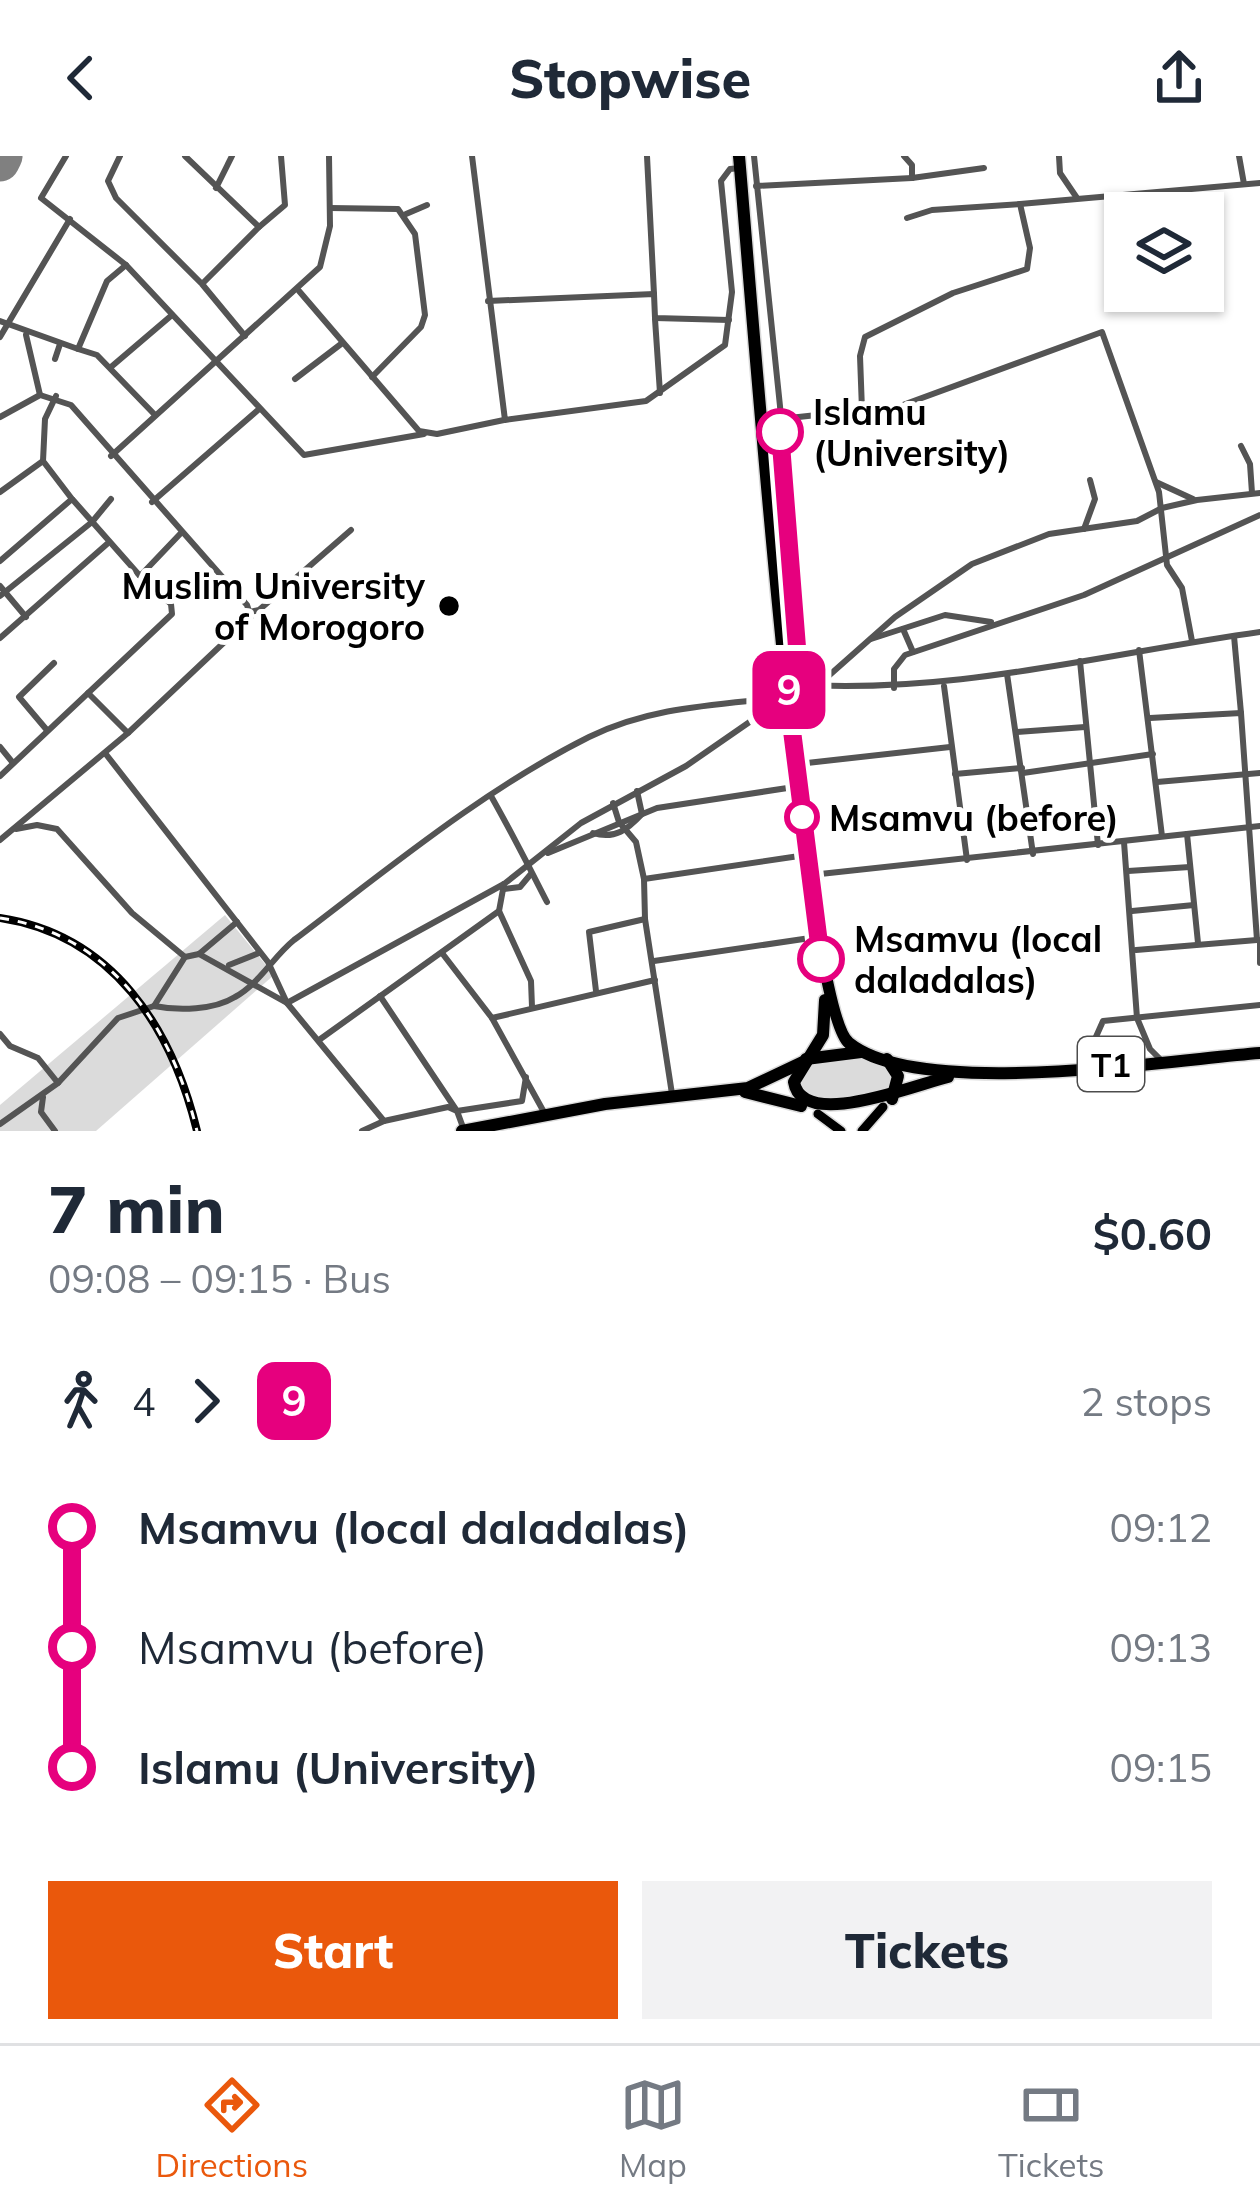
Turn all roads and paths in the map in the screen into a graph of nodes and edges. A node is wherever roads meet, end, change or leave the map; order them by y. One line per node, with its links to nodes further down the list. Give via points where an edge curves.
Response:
1 (66, 156): 26 (street, via 41,198)
2 (120, 156): 29 (street, via 108,181 116,198)
3 (185, 156): 19 (street)
4 (232, 156): 19 (street)
5 (280, 156): 27 (street, via 285,206)
6 (329, 156): 23 (street)
7 (472, 156): 32 (street)
8 (647, 156): 31 (street)
9 (754, 156): 18 (street)
10 (904, 156): 15 (street)
11 (1059, 156): 20 (street)
12 (1239, 156): 17 (street)
13 (740, 162): 35 (street, via 721,181); 96 (highway)
14 (984, 168): 15 (street)
15 (912, 178): 18 (street)
16 (1260, 183): 17 (street)
17 (1244, 184): 20 (street)
18 (756, 186): 55 (street)
19 (217, 188): 27 (street)
20 (1077, 198): 21 (street)
21 (1020, 204): 25 (street); 52 (street, via 1027,269 953,293 865,337)
22 (428, 205): 24 (street)
23 (331, 208): 24 (street); 30 (street, via 325,255)
24 (406, 214): 46 (street, via 425,315)
25 (907, 218)
26 (70, 220): 28 (street); 36 (street)
27 (260, 227): 29 (street)
28 (126, 265): 33 (street); 42 (street, via 107,280)
29 (202, 284): 38 (street)
30 (299, 291): 38 (street); 41 (street)
31 (654, 294): 32 (street); 34 (street)
32 (488, 301): 56 (street)
33 (172, 315): 44 (street); 45 (street)
34 (655, 318): 35 (street); 48 (street)
35 (729, 320): 48 (street, via 725,344)
36 (4, 323): 37 (street); 39 (street)
37 (26, 334): 40 (street); 49 (street)
38 (245, 336): 44 (street)
39 (0, 338)
40 (59, 344): 42 (street); 43 (street)
41 (341, 344): 46 (street); 47 (street)
42 (78, 350): 45 (street)
43 (56, 359)
44 (213, 363): 51 (street); 53 (street)
45 (110, 367): 53 (street)
46 (372, 377): 57 (street)
47 (295, 379)
48 (660, 393): 56 (street, via 631,406)
49 (40, 395): 50 (street); 54 (street)
50 (56, 396): 59 (street); 60 (street, via 45,419)
51 (258, 410): 57 (street, via 304,455); 68 (street)
52 (862, 410): 55 (street); 62 (street, via 942,393 1099,330)
53 (154, 415): 59 (street)
54 (0, 416)
55 (780, 419): 96 (street)
56 (505, 420): 57 (street)
57 (424, 434)
58 (1240, 446): 64 (street)
59 (111, 456): 68 (street)
60 (43, 461): 63 (street); 65 (street)
61 (1090, 480): 73 (street, via 1095,499)
62 (1156, 482): 67 (street); 69 (street)
63 (0, 492)
64 (1256, 493): 67 (street)
65 (72, 499): 71 (street); 77 (street)
66 (111, 499): 71 (street)
67 (1196, 500): 69 (street)
68 (152, 502): 74 (street)
69 (1162, 508): 73 (street, via 1147,519); 76 (street)
70 (1260, 515): 76 (street)
71 (92, 522): 75 (street); 79 (street)
72 (351, 530): 80 (street)
73 (1084, 530): 87 (street, via 1033,539 971,565)
74 (182, 532): 78 (street); 80 (street)
75 (107, 544): 78 (street); 81 (street)
76 (1167, 559): 82 (street); 88 (street)
77 (0, 561)
78 (140, 576): 98 (street, via 174,611)
79 (2, 591): 81 (street)
80 (250, 612): 105 (street)
81 (26, 617): 86 (street)
82 (996, 623): 83 (street, via 945,615); 90 (street)
83 (903, 629): 87 (street); 90 (street)
84 (1260, 632): 85 (street)
85 (1234, 636): 88 (street); 100 (street)
86 (0, 638)
87 (867, 640): 95 (street)
88 (1192, 641): 89 (street)
89 (1139, 650): 91 (street); 101 (street)
90 (913, 652): 97 (street, via 894,669)
91 (1080, 661): 93 (street); 102 (street)
92 (54, 663): 103 (street, via 19,697)
93 (1007, 674): 94 (street); 104 (street)
94 (944, 685): 97 (street); 107 (street)
95 (816, 687): 96 (street); 97 (street)
96 (792, 688): 99 (street); 112 (highway)
97 (894, 688)
98 (88, 692): 103 (street); 105 (street)
99 (762, 700): 120 (street, via 751,721); 121 (street, via 627,720)
100 (1241, 712): 101 (street); 116 (street)
101 (1150, 718): 109 (street)
102 (1086, 726): 104 (street); 110 (street)
103 (46, 729): 111 (street)
104 (1017, 732): 113 (street)
105 (128, 733): 108 (street)
106 (0, 747): 111 (street)
107 (950, 747): 112 (street); 115 (street)
108 (105, 753): 127 (street); 150 (street)
109 (1153, 754): 110 (street); 118 (street)
110 (1091, 762): 113 (street); 134 (street)
111 (13, 763): 117 (street)
112 (796, 764): 119 (highway)
113 (1022, 771): 115 (street); 135 (street)
114 (1260, 773): 116 (street)
115 (955, 774): 138 (street)
116 (1246, 774): 118 (street); 126 (street)
117 (0, 776)
118 (1157, 782): 132 (street)
119 (798, 786): 123 (street); 136 (highway)
120 (637, 791): 122 (street); 123 (street)
121 (491, 796): 139 (street); 160 (street)
122 (614, 802): 124 (street); 137 (street)
123 (642, 814): 124 (street); 128 (street)
124 (619, 822): 128 (street); 129 (street)
125 (1260, 826): 126 (street)
126 (1248, 827): 130 (street); 152 (street)
127 (13, 830): 131 (street); 158 (street, via 57,830 132,913)
128 (626, 830): 129 (street); 143 (street)
129 (593, 833): 137 (street)
130 (1187, 834): 132 (street); 140 (street)
131 (2, 836)
132 (1162, 836): 133 (street)
133 (1124, 842): 134 (street); 141 (street)
134 (1098, 845): 135 (street)
135 (1033, 854): 138 (street)
136 (806, 855): 142 (highway); 143 (street)
137 (539, 856): 139 (street)
138 (967, 860): 142 (street)
139 (531, 867): 144 (street); 145 (street)
140 (1190, 867): 141 (street); 146 (street)
141 (1128, 872): 148 (street)
142 (807, 875): 151 (highway)
143 (644, 879): 149 (street)
144 (504, 886): 147 (street); 168 (street)
145 (547, 902)
146 (1194, 905): 148 (street); 153 (street)
147 (499, 911): 156 (street); 171 (street, via 531,981)
148 (1132, 911): 154 (street)
149 (645, 919): 159 (street); 166 (street, via 589,932)
150 (237, 922): 155 (street); 157 (street)
151 (817, 937): 159 (street); 161 (highway)
152 (1258, 940): 153 (street); 162 (street)
153 (1198, 943): 154 (street)
154 (1136, 950): 173 (street)
155 (259, 953): 160 (street); 163 (street)
156 (442, 953): 167 (street); 172 (street)
157 (199, 954): 158 (street); 163 (street)
158 (185, 957): 170 (street)
159 (652, 961): 164 (street)
160 (268, 962): 165 (street); 168 (street)
161 (822, 963): 177 (highway, via 838,1029 851,1045); 178 (highway, via 826,1023)
162 (1260, 963)
163 (226, 965): 165 (street)
164 (655, 980): 166 (street); 186 (street)
165 (252, 983): 168 (street); 170 (street, via 212,1006)
166 (596, 991): 171 (street)
167 (380, 996): 175 (street); 189 (street)
168 (287, 1003): 175 (street)
169 (1260, 1005): 173 (street)
170 (154, 1006): 183 (street, via 118,1018)
171 (532, 1007): 172 (street)
172 (492, 1018): 182 (street)
173 (1137, 1018): 179 (street); 180 (street, via 1102,1022)
174 (0, 1034): 183 (street, via 38,1058)
175 (319, 1040): 193 (street)
176 (1260, 1053): 179 (highway, T1)
177 (880, 1056): 178 (highway, T1, via 840,1051); 181 (highway, T1); 188 (highway, via 898,1080)
178 (804, 1060): 184 (highway, T1, via 773,1080); 191 (highway, via 794,1088)
179 (1162, 1061): 180 (highway, T1)
180 (1083, 1066): 181 (highway, T1)
181 (961, 1074): 188 (highway, T1)
182 (526, 1077): 189 (street, via 522,1101); 192 (street)
183 (58, 1083): 185 (street)
184 (732, 1090): 186 (highway, T1); 191 (highway, T1)
185 (44, 1094): 187 (street); 190 (street)
186 (672, 1094): 192 (highway, T1)
187 (27, 1106): 190 (street); 194 (street)
188 (886, 1106): 191 (highway, T1); 199 (main road)
189 (458, 1111): 193 (street, via 435,1108); 197 (street)
190 (41, 1112): 195 (street)
191 (814, 1112): 198 (main road)
192 (545, 1114): 197 (highway, T1)
193 (384, 1121): 196 (street)
194 (0, 1124)
195 (55, 1131)
196 (362, 1131)
197 (463, 1131)
198 (841, 1131)
199 (862, 1131)

